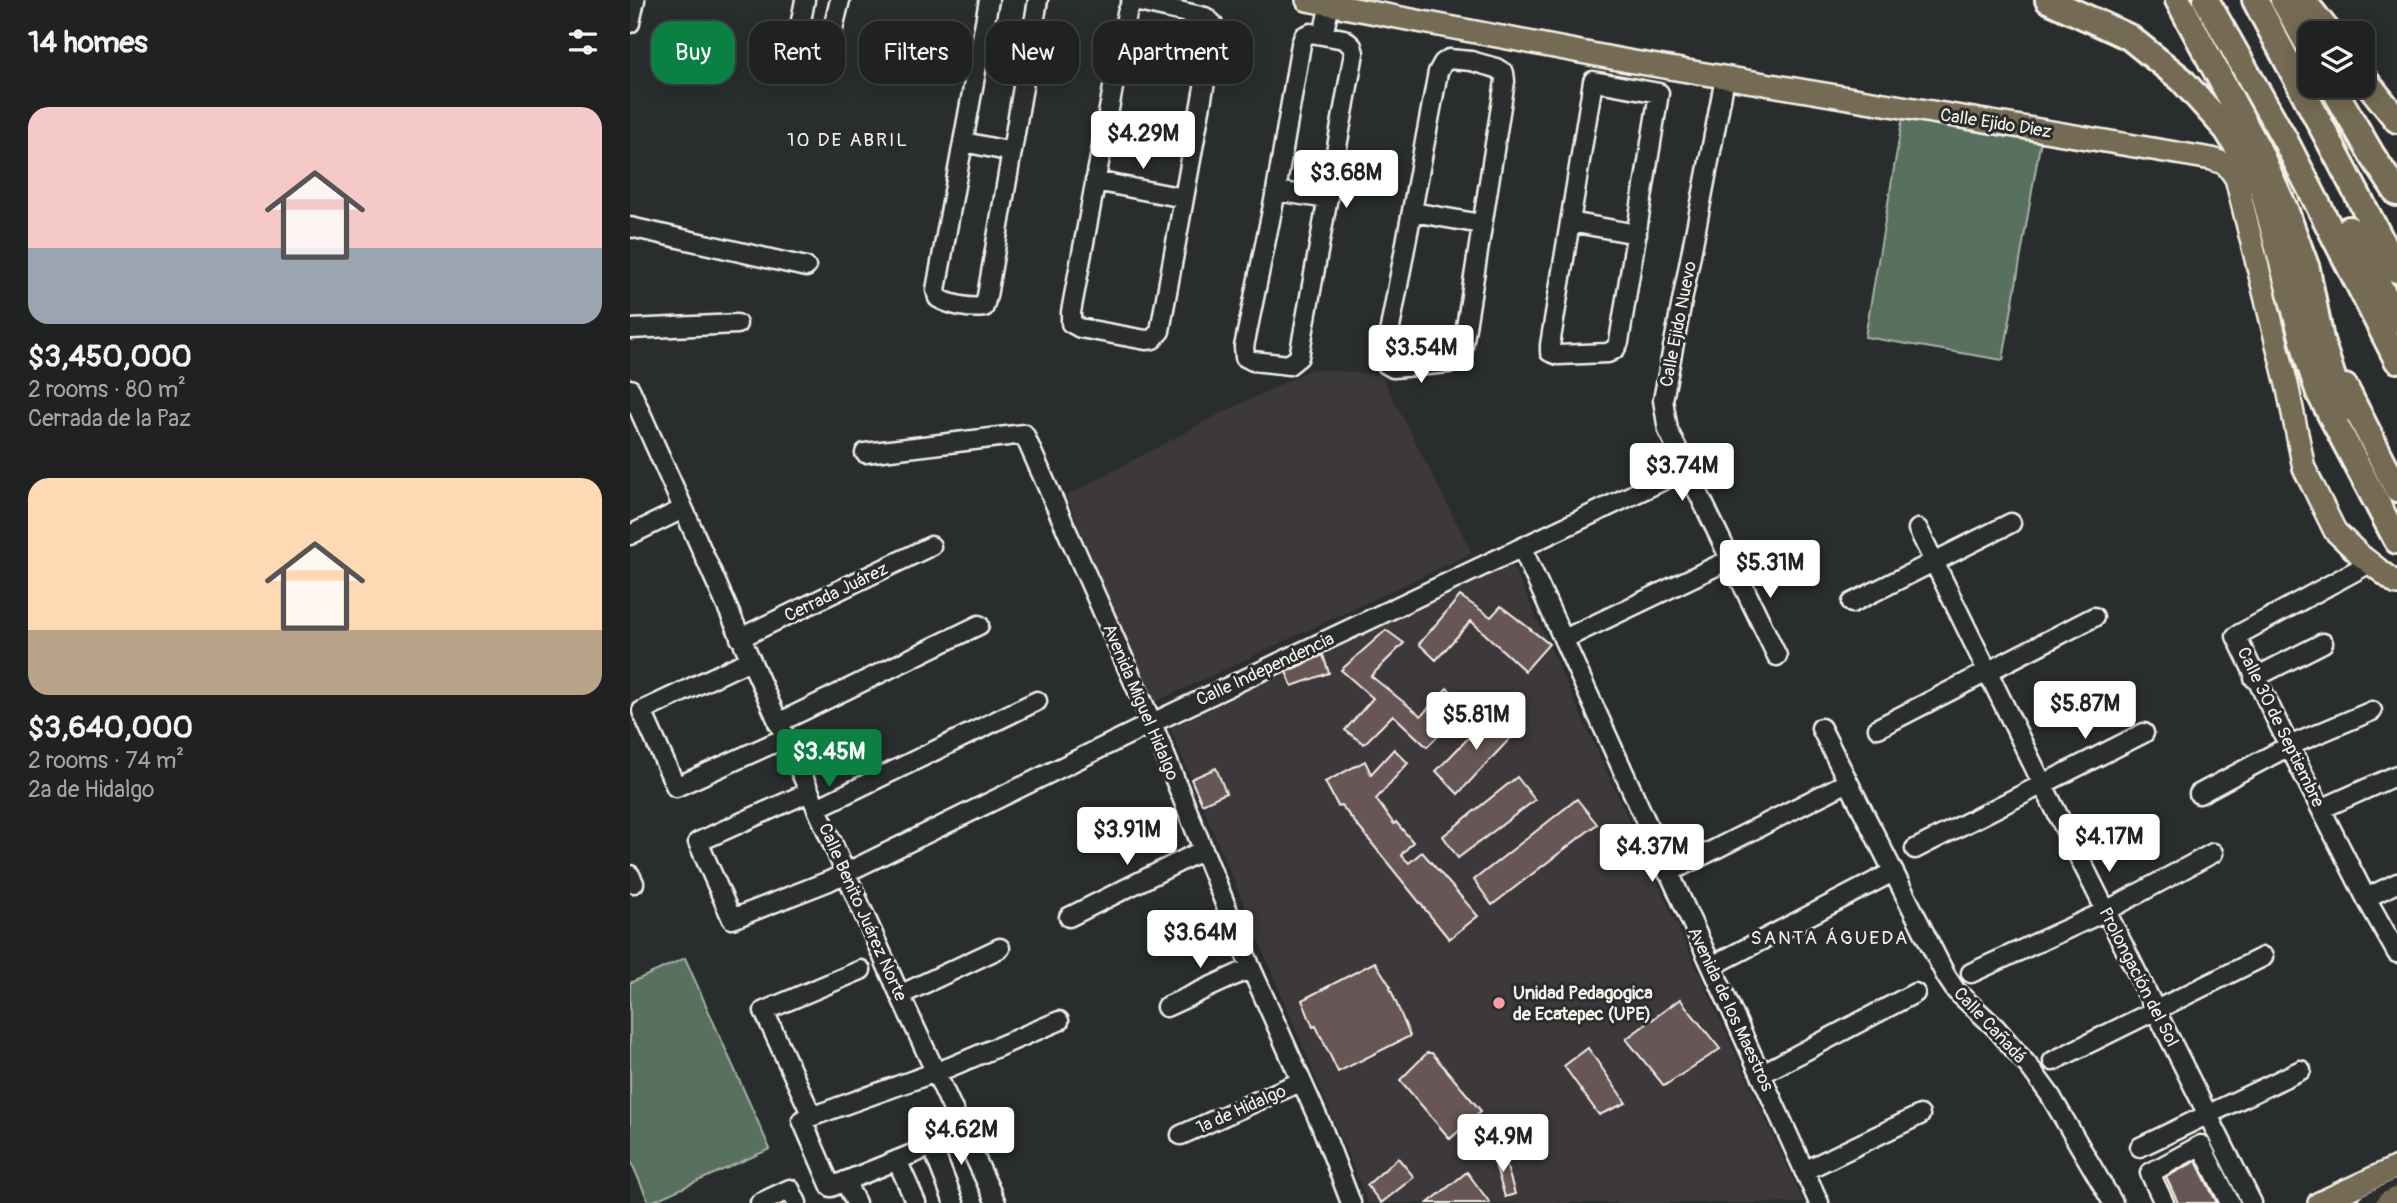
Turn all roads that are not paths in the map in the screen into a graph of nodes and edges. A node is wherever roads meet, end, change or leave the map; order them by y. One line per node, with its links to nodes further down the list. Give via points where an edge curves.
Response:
1 (635, 0): 18 (street)
2 (805, 0): 3 (street, via 802,33 823,39 831,37 835,29)
3 (840, 0)
4 (989, 0): 30 (street)
5 (1038, 0): 31 (street)
6 (1307, 0): 15 (main road, Calle Ejido Diez)
7 (2048, 0): 59 (highway, via 2129,37 2182,79 2227,130 2262,188 2319,393)
8 (2178, 0): 48 (highway, via 2275,184 2306,270)
9 (2206, 0): 49 (highway, via 2285,141)
10 (2226, 0): 45 (highway)
11 (2255, 0): 44 (highway)
12 (2283, 0): 19 (highway)
13 (2302, 0): 16 (highway); 17 (highway)
14 (1169, 4): 33 (street, via 1131,3); 36 (street, via 1205,17 1214,32)
15 (1330, 4): 20 (main road, Calle Ejido Diez); 21 (street)
16 (2312, 21)
17 (2319, 21)
18 (630, 23)
19 (2298, 27)
20 (1477, 33): 22 (street); 23 (main road, Calle Ejido Diez)
21 (1323, 35): 34 (street, via 1311,33 1301,44); 37 (street, via 1344,39 1354,53)
22 (1471, 61): 38 (street, via 1449,59 1438,72); 40 (street, via 1496,68 1504,73 1505,81)
23 (1628, 61): 24 (main road, Calle Ejido Diez); 25 (street)
24 (1725, 78): 52 (street, Calle Ejido Nuevo, via 1663,400 1668,430); 64 (main road, Calle Ejido Diez, via 2226,164 2236,178 2304,468 2335,531)
25 (1623, 86): 39 (street, via 1593,81); 42 (street, via 1659,93)
26 (2375, 92): 29 (highway)
27 (2339, 98): 35 (highway)
28 (2354, 98): 32 (highway)
29 (2397, 120)
30 (964, 142): 31 (street); 31 (street, via 936,290 945,302 976,309 984,307 987,296)
31 (1012, 152)
32 (2397, 166)
33 (1095, 181): 36 (street); 36 (street, via 1071,312 1071,323 1080,328 1146,340 1160,331)
34 (1276, 191): 37 (street); 37 (street, via 1244,347 1245,357 1253,361 1289,365 1299,357)
35 (2397, 192)
36 (1184, 198)
37 (1328, 199)
38 (1413, 212): 40 (street); 40 (street, via 1385,355 1386,364 1393,368 1458,360)
39 (1570, 222): 42 (street); 42 (street, via 1549,345 1550,352 1558,355 1615,349)
40 (1481, 224)
41 (630, 226): 43 (street)
42 (1637, 234)
43 (806, 267)
44 (2397, 270)
45 (2397, 319)
46 (737, 324): 47 (street)
47 (630, 329)
48 (2328, 360): 53 (highway); 55 (highway, via 2346,417)
49 (2397, 360)
50 (630, 389): 54 (street, Calle Benito Juárez Norte)
51 (865, 453): 78 (street, Avenida Miguel Hidalgo, via 1024,433)
52 (1687, 469): 61 (street, Calle Independencia); 62 (street, Calle Ejido Nuevo)
53 (2397, 489)
54 (683, 509): 58 (street); 69 (street, Calle Benito Juárez Norte)
55 (2397, 514)
56 (2011, 523): 63 (street)
57 (1918, 529): 63 (street, Prolongación del Sol)
58 (630, 535)
59 (2397, 541)
60 (932, 546): 69 (street, Cerrada Juárez)
61 (1522, 548): 70 (street, Avenida de los Maestros); 78 (street, Calle Independencia)
62 (1729, 560): 70 (street); 72 (street, Calle Ejido Nuevo)
63 (1935, 561): 66 (street); 74 (street, Prolongación del Sol)
64 (2370, 563): 65 (main road, Calle Ejido Diez); 75 (street, Calle 30 de Septiembre, via 2236,636)
65 (2397, 584)
66 (1852, 603)
67 (2094, 617): 74 (street)
68 (979, 625): 81 (street)
69 (740, 638): 73 (street, Calle Benito Juárez Norte)
70 (1564, 639): 95 (street, Avenida de los Maestros)
71 (2323, 643): 75 (street)
72 (1777, 656)
73 (750, 660): 81 (street, Calle Benito Juárez Norte); 81 (street, via 642,711 647,724 676,787)
74 (1989, 671): 80 (street); 86 (street, Prolongación del Sol)
75 (2254, 678): 83 (street, Calle 30 de Septiembre)
76 (1037, 701): 88 (street)
77 (2372, 710): 83 (street)
78 (1152, 723): 91 (street, Avenida Miguel Hidalgo); 93 (street, Calle Independencia)
79 (1821, 728): 85 (street, Calle Cañadá)
80 (1878, 729)
81 (781, 730): 88 (street, Calle Benito Juárez Norte)
82 (2144, 733): 86 (street)
83 (2289, 746): 87 (street); 89 (street, Calle 30 de Septiembre)
84 (2397, 775): 89 (street)
85 (1848, 782): 94 (street, Calle Cañadá); 95 (street)
86 (2042, 783): 90 (street); 98 (street, Prolongación del Sol)
87 (2199, 793)
88 (813, 800): 93 (street, Calle Benito Juárez Norte); 93 (street, Calle Independencia, via 698,842 727,908 732,919)
89 (2322, 808): 97 (street, Calle 30 de Septiembre)
90 (1915, 849)
91 (1203, 850): 99 (street); 104 (street, Avenida Miguel Hidalgo)
92 (2213, 853): 98 (street)
93 (845, 872): 108 (street, Calle Benito Juárez Norte)
94 (1893, 872): 103 (street); 137 (street, Calle Cañadá, via 1946,976 2031,1069)
95 (1668, 873): 103 (street, Avenida de los Maestros)
96 (2397, 883): 97 (street)
97 (2366, 898): 101 (street, Calle 30 de Septiembre)
98 (2106, 911): 106 (street); 110 (street, Prolongación del Sol)
99 (1069, 917)
100 (1000, 948): 108 (street)
101 (2397, 953)
102 (2263, 957): 110 (street)
103 (1712, 966): 115 (street, Avenida de los Maestros)
104 (1251, 968): 109 (street); 116 (street, Avenida Miguel Hidalgo)
105 (861, 970): 119 (street, via 764,1011)
106 (1972, 973)
107 (1915, 993): 115 (street)
108 (900, 995): 114 (street, Calle Benito Juárez Norte)
109 (1166, 1007)
110 (2156, 1010): 112 (street); 118 (street, Prolongación del Sol)
111 (1059, 1021): 114 (street)
112 (2053, 1061)
113 (2301, 1070): 118 (street)
114 (934, 1072): 119 (street); 134 (street, Calle Benito Juárez Norte)
115 (1761, 1074): 124 (street, Avenida de los Maestros)
116 (1300, 1082): 120 (street, 1a de Hidalgo); 135 (street, Avenida Miguel Hidalgo)
117 (1920, 1115): 124 (street)
118 (2208, 1115): 121 (street); 140 (street, Prolongación del Sol)
119 (812, 1116): 126 (street, via 802,1120 831,1187)
120 (1181, 1135)
121 (2140, 1147)
122 (897, 1160): 126 (street); 132 (street); 133 (street, via 932,1146)
123 (2397, 1167): 141 (main road)
124 (1804, 1171): 136 (street, Avenida de los Maestros)
125 (2397, 1175): 142 (street)
126 (845, 1181): 131 (street)
127 (2397, 1189): 143 (street)
128 (2397, 1198): 144 (main road)
129 (760, 1203): 130 (street, via 790,1189)
130 (797, 1203)
131 (856, 1203)
132 (916, 1203)
133 (954, 1203)
134 (996, 1203)
135 (1351, 1203)
136 (1819, 1203)
137 (2113, 1203)
138 (2164, 1203): 139 (street, via 2150,1173 2201,1145)
139 (2230, 1203)
140 (2252, 1203)
141 (2319, 1203)
142 (2335, 1203)
143 (2367, 1203)
144 (2387, 1203)

